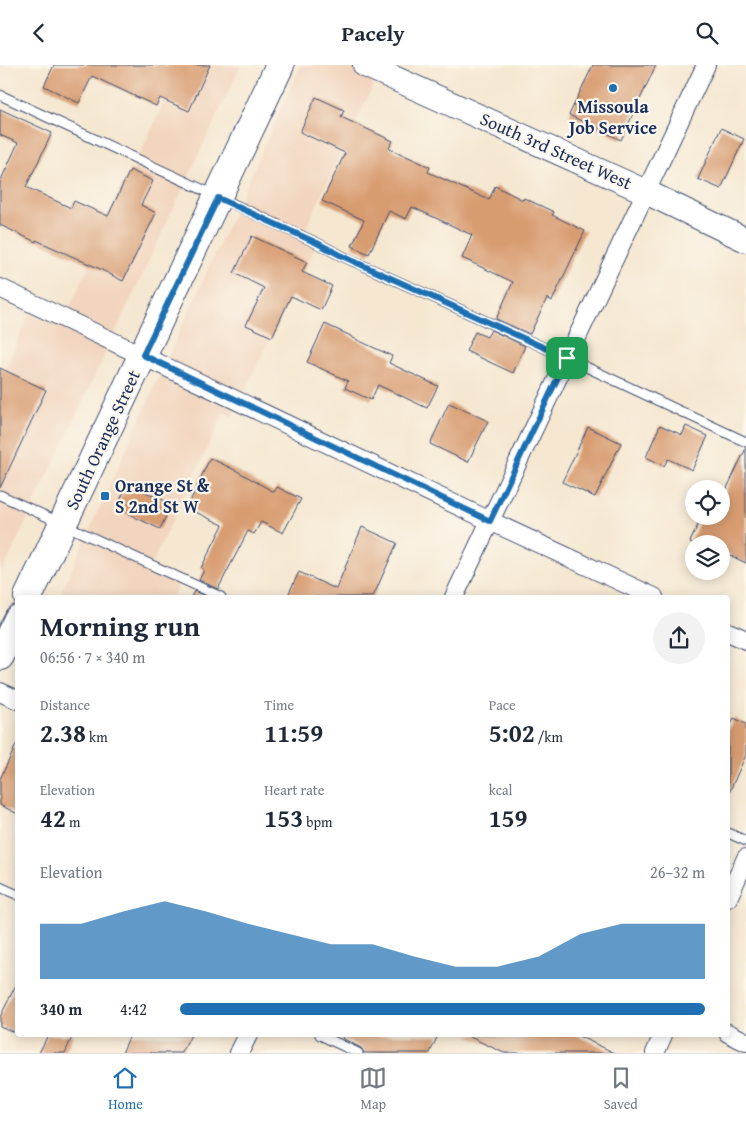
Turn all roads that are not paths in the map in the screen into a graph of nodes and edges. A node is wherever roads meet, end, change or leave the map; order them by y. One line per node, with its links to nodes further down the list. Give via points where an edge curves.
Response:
1 (280, 65): 6 (main road, South Orange Street)
2 (365, 65): 5 (main road, South 3rd Street West)
3 (706, 65): 5 (street)
4 (0, 95): 6 (lane)
5 (646, 192): 7 (main road, South 3rd Street West); 10 (street)
6 (218, 198): 9 (main road, South Orange Street); 10 (lane)
7 (746, 239)
8 (0, 288): 9 (street)
9 (143, 355): 13 (street); 14 (main road, South Orange Street)
10 (567, 358): 11 (lane); 13 (street)
11 (746, 442)
12 (0, 495): 14 (lane)
13 (490, 521): 17 (street); 18 (street)
14 (62, 524): 15 (main road, South Orange Street); 16 (lane)
15 (29, 595)
16 (217, 595)
17 (455, 595)
18 (650, 595)
19 (15, 625): 22 (main road)
20 (730, 633): 21 (street)
21 (746, 640)
22 (0, 656)
23 (0, 692): 24 (street)
24 (15, 699)
25 (730, 834): 26 (lane)
26 (746, 841)
27 (746, 858): 30 (street)
28 (0, 887): 29 (lane)
29 (15, 894)
30 (730, 894)
31 (730, 1034): 35 (street)
32 (247, 1037): 36 (street)
33 (324, 1037): 37 (lane)
34 (662, 1037): 38 (street)
35 (746, 1042)
36 (239, 1053)
37 (358, 1053)
38 (655, 1053)

